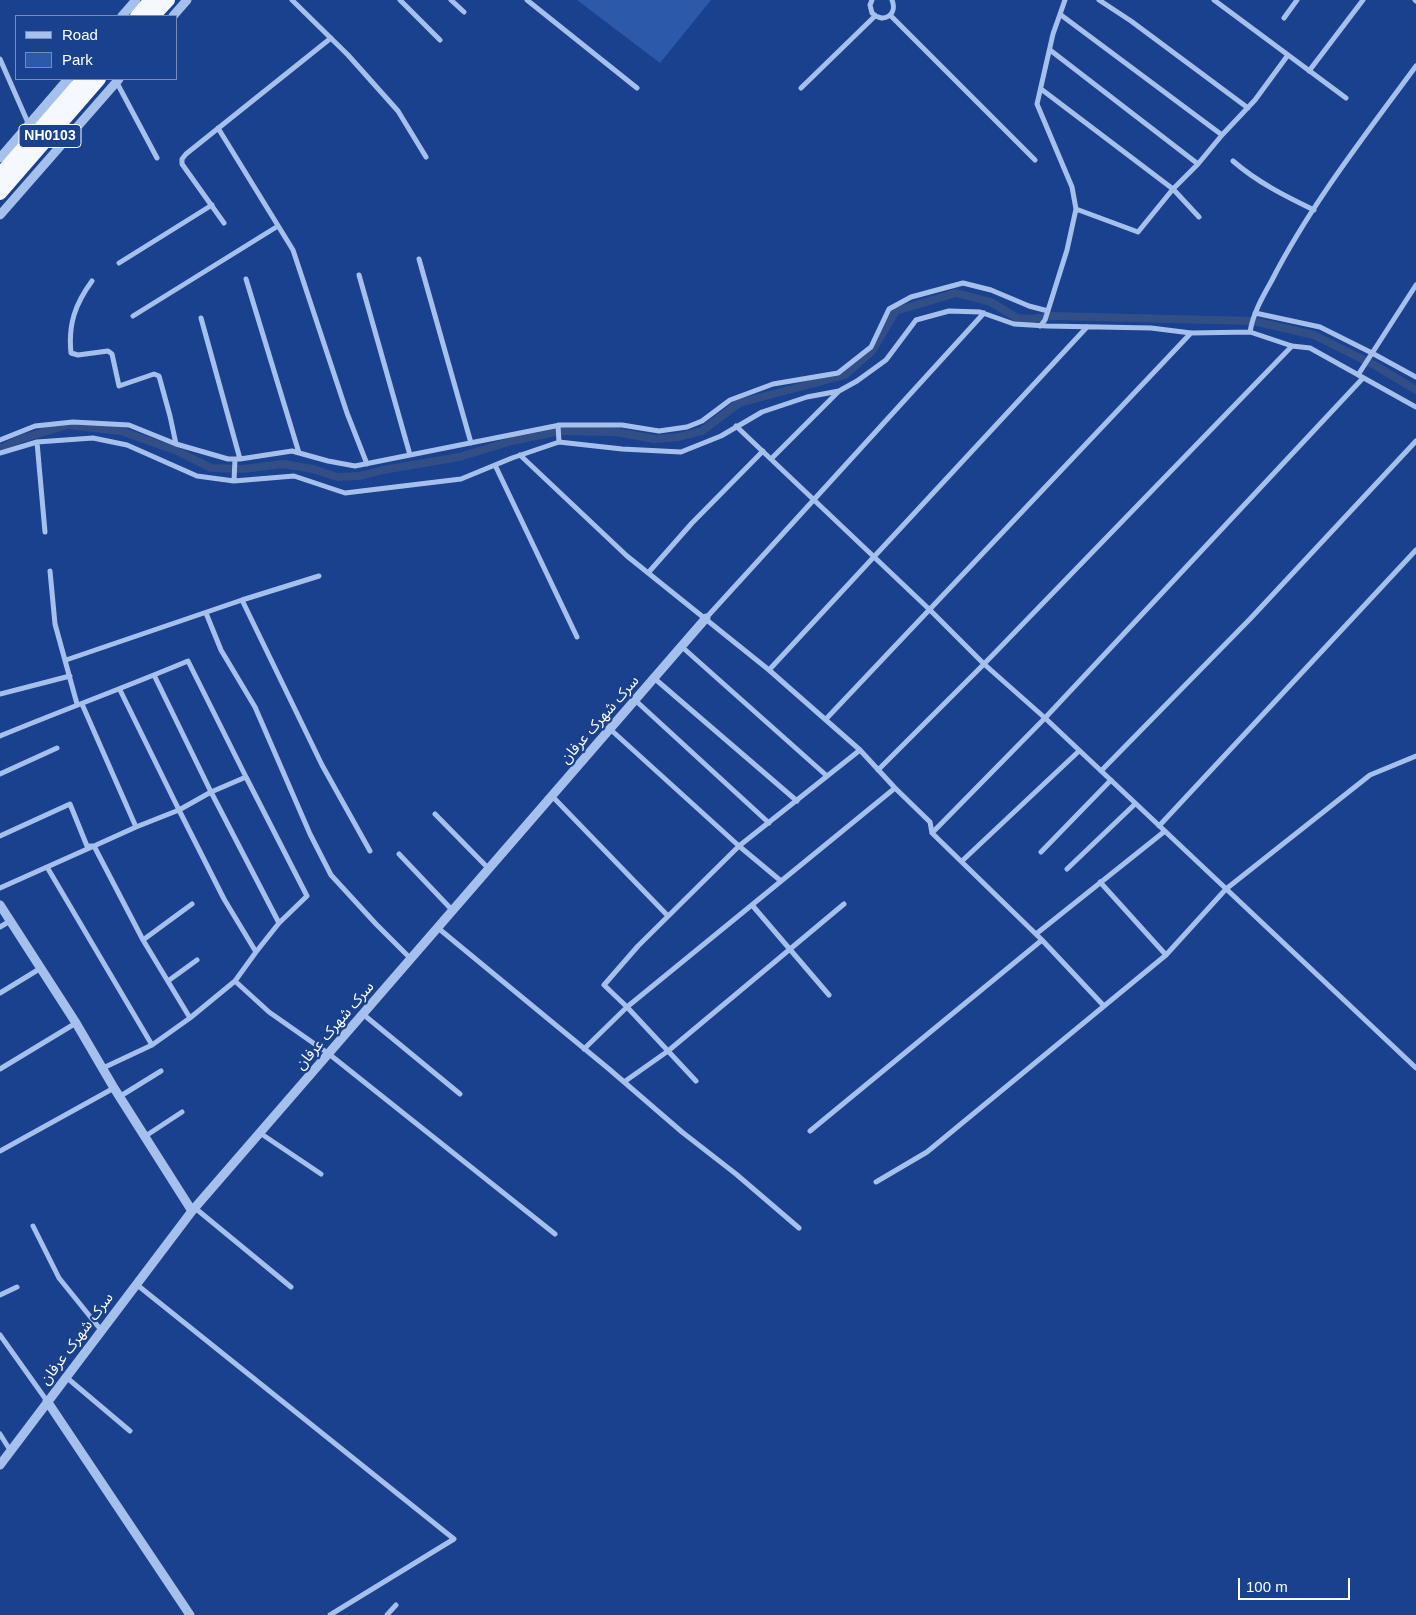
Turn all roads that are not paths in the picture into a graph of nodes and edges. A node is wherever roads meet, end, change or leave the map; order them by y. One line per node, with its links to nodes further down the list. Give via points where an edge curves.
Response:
1 (136, 0): 18 (street)
2 (151, 0): 19 (highway)
3 (168, 0): 20 (highway)
4 (187, 0): 21 (street)
5 (292, 0): 25 (street)
6 (400, 0): 26 (street)
7 (451, 0): 16 (street)
8 (527, 0): 36 (street)
9 (872, 0): 23 (street, via 870,9)
10 (892, 0): 22 (street, via 894,8)
11 (1065, 0): 17 (street)
12 (1099, 0): 40 (street)
13 (1214, 0): 28 (street)
14 (1297, 0): 24 (street)
15 (1363, 0): 31 (street)
16 (464, 12)
17 (1061, 14): 27 (street); 43 (street)
18 (123, 15)
19 (138, 15)
20 (155, 15)
21 (174, 15)
22 (890, 15): 23 (street); 47 (street)
23 (875, 16): 37 (street)
24 (1284, 18)
25 (331, 38): 42 (street); 44 (street, via 398,111)
26 (440, 40)
27 (1050, 50): 38 (street); 49 (street)
28 (1288, 55): 31 (street); 40 (street)
29 (0, 59): 41 (street)
30 (1416, 66): 55 (street)
31 (1309, 71): 39 (street)
32 (67, 80): 41 (street)
33 (82, 80): 50 (highway, NH0103)
34 (98, 80): 52 (highway, NH0103)
35 (116, 80): 46 (street); 56 (street)
36 (637, 88)
37 (801, 88)
38 (1041, 89): 51 (street); 54 (street, via 1037,104 1072,187)
39 (1346, 98)
40 (1248, 108): 43 (street)
41 (29, 124): 45 (street)
42 (218, 128): 53 (street, via 182,161); 59 (street)
43 (1222, 135): 49 (street)
44 (426, 157)
45 (0, 158)
46 (157, 158)
47 (1035, 160)
48 (1233, 161): 55 (street, via 1271,188)
49 (1198, 164): 51 (street)
50 (0, 175)
51 (1173, 189): 54 (street, via 1138,232); 57 (street)
52 (0, 193)
53 (212, 205): 58 (street); 61 (street)
54 (1076, 209): 66 (street)
55 (1314, 210): 68 (street, via 1284,256)
56 (0, 215)
57 (1199, 217)
58 (224, 223)
59 (278, 226): 69 (street); 96 (street, via 293,250)
60 (420, 259): 87 (street)
61 (120, 263)
62 (359, 275): 92 (street)
63 (246, 279): 91 (street)
64 (92, 282): 88 (street, via 73,315 69,336 71,353 108,351 112,354 120,386 154,374 159,376)
65 (1416, 285): 76 (street)
66 (1048, 311): 71 (street); 81 (street, via 963,283 911,297 889,309 871,347 838,373 773,384 730,400 702,421 687,427 660,431 622,425)
67 (984, 313): 71 (street, via 1014,324); 79 (street, via 949,311 916,320 886,360); 99 (street)
68 (1255, 313): 73 (street); 76 (street, via 1320,327)
69 (133, 316)
70 (201, 318): 94 (street)
71 (1040, 326): 72 (street)
72 (1087, 327): 74 (street, via 1151,328); 102 (street)
73 (1250, 329): 74 (street); 75 (street)
74 (1191, 333): 107 (street)
75 (1292, 346): 77 (street, via 1310,348); 113 (street)
76 (1372, 353): 77 (street); 78 (street)
77 (1360, 376): 80 (street); 122 (street)
78 (1416, 377)
79 (839, 391): 82 (street, via 807,397 762,412); 95 (street)
80 (1416, 407)
81 (558, 425): 86 (street); 87 (street)
82 (736, 426): 86 (street, via 721,436 681,452); 89 (street)
83 (0, 440): 88 (street, via 35,426 73,422 129,425)
84 (1416, 441): 131 (street)
85 (37, 442): 90 (street); 98 (street, via 93,438 127,445 197,476); 100 (street)
86 (559, 442): 93 (street)
87 (471, 443): 92 (street)
88 (176, 444): 94 (street)
89 (763, 451): 95 (street); 104 (street)
90 (0, 453)
91 (299, 453): 94 (street, via 292,451); 96 (street, via 328,462 355,466)
92 (410, 455): 96 (street)
93 (520, 455): 97 (street); 104 (street)
94 (238, 459): 98 (street)
95 (771, 459): 99 (street)
96 (367, 464)
97 (496, 465): 98 (street, via 461,479 345,493 294,476); 110 (street)
98 (234, 481)
99 (814, 499): 102 (street); 109 (street)
100 (45, 532)
101 (1416, 550): 144 (street)
102 (874, 556): 107 (street); 114 (street)
103 (50, 571): 112 (street, via 55,624)
104 (648, 573): 109 (street)
105 (319, 576): 106 (street)
106 (242, 600): 108 (street); 151 (street, via 322,765)
107 (930, 610): 113 (street); 123 (street)
108 (206, 614): 112 (street); 178 (street, via 221,650 255,707 331,875)
109 (706, 618): 111 (street, سرک شهرک عرفان); 114 (street)
110 (577, 637)
111 (681, 646): 117 (street, سرک شهرک عرفان); 133 (street)
112 (66, 660): 116 (street)
113 (984, 664): 122 (street); 130 (street)
114 (769, 670): 123 (street)
115 (154, 675): 118 (street); 134 (street, via 188,661); 137 (street)
116 (70, 676): 119 (street); 121 (street)
117 (654, 678): 120 (street, سرک شهرک عرفان); 139 (street)
118 (120, 690): 121 (street); 141 (street)
119 (0, 694)
120 (635, 700): 124 (street, سرک شهرک عرفان); 143 (street)
121 (80, 704): 125 (street); 145 (street)
122 (1045, 718): 128 (street); 147 (street)
123 (826, 719): 127 (street)
124 (610, 729): 138 (street, سرک شهرک عرفان); 150 (street)
125 (0, 736)
126 (57, 748): 132 (street)
127 (860, 750): 130 (street); 133 (street)
128 (1079, 751): 131 (street); 154 (street)
129 (1416, 756): 161 (street, via 1370,775)
130 (878, 770): 136 (street)
131 (1102, 771): 135 (street)
132 (0, 774)
133 (827, 776): 139 (street)
134 (246, 777): 137 (street); 169 (street, via 307,896)
135 (1111, 780): 140 (street); 152 (street)
136 (895, 788): 147 (street, via 930,822); 158 (street)
137 (211, 792): 141 (street); 169 (street)
138 (552, 796): 156 (street, سرک شهرک عرفان); 167 (street)
139 (797, 801): 143 (street)
140 (1135, 804): 144 (street); 157 (street)
141 (179, 810): 145 (street); 176 (street, via 224,899)
142 (435, 814): 156 (street)
143 (769, 823): 150 (street)
144 (1160, 826): 146 (street)
145 (136, 827): 149 (street)
146 (1165, 831): 159 (street); 161 (street)
147 (932, 833): 154 (street)
148 (0, 836): 149 (street, via 70,804 87,846)
149 (94, 846): 155 (street); 173 (street)
150 (739, 846): 158 (street); 167 (street)
151 (370, 851)
152 (1041, 852)
153 (399, 854): 166 (street)
154 (962, 861): 172 (street)
155 (47, 867): 160 (street); 190 (street)
156 (489, 869): 166 (street, سرک شهرک عرفان)
157 (1068, 869)
158 (781, 881): 165 (street)
159 (1100, 882): 172 (street); 177 (street)
160 (0, 888)
161 (1226, 890): 177 (street); 195 (street)
162 (192, 904): 173 (street)
163 (844, 904): 175 (street)
164 (0, 905): 168 (street)
165 (752, 905): 175 (street); 185 (street)
166 (452, 911): 171 (street, سرک شهرک عرفان)
167 (668, 916): 185 (street, via 604,985)
168 (10, 921): 170 (street); 180 (street)
169 (279, 923): 176 (street)
170 (0, 927)
171 (438, 928): 178 (street, سرک شهرک عرفان); 191 (street)
172 (1036, 934): 174 (street)
173 (143, 940): 181 (street)
174 (1042, 940): 186 (street); 204 (street)
175 (790, 949): 184 (street); 192 (street)
176 (256, 952): 182 (street)
177 (1166, 955): 186 (street)
178 (411, 959): 187 (street, سرک شهرک عرفان)
179 (197, 960): 181 (street)
180 (41, 968): 183 (street); 189 (street)
181 (168, 981): 188 (street)
182 (235, 981): 188 (street); 193 (street, via 269,1012)
183 (0, 993)
184 (829, 995)
185 (627, 1006): 191 (street); 192 (street)
186 (1104, 1006): 209 (street, via 927,1152)
187 (364, 1015): 193 (street, سرک شهرک عرفان); 201 (street)
188 (190, 1018): 190 (street)
189 (76, 1023): 194 (street); 196 (street)
190 (152, 1045): 194 (street)
191 (584, 1049): 199 (street)
192 (668, 1051): 198 (street); 199 (street)
193 (329, 1054): 205 (street, سرک شهرک عرفان); 213 (street)
194 (102, 1068): 200 (street)
195 (1416, 1068)
196 (0, 1069)
197 (162, 1071): 202 (street)
198 (696, 1081)
199 (624, 1082): 212 (street)
200 (114, 1088): 202 (street); 207 (street)
201 (460, 1094)
202 (119, 1097): 206 (street)
203 (182, 1112): 206 (street)
204 (810, 1131)
205 (260, 1133): 208 (street); 210 (street, سرک شهرک عرفان)
206 (144, 1137): 210 (street)
207 (0, 1150)
208 (321, 1174)
209 (876, 1182)
210 (193, 1210): 214 (street, سرک شهرک عرفان); 215 (street)
211 (33, 1226): 218 (street, via 59,1278)
212 (799, 1228)
213 (555, 1234)
214 (136, 1284): 218 (street, سرک شهرک عرفان); 228 (street, via 454,1539)
215 (290, 1286)
216 (18, 1287): 217 (street)
217 (0, 1295)
218 (101, 1330): 220 (street, سرک شهرک عرفان)
219 (0, 1335): 221 (street)
220 (66, 1376): 221 (street, سرک شهرک عرفان); 222 (street)
221 (47, 1401): 224 (street, سرک شهرک عرفان); 227 (street)
222 (130, 1431)
223 (0, 1434): 224 (street)
224 (10, 1450): 225 (street, سرک شهرک عرفان)
225 (0, 1465)
226 (396, 1605): 229 (street)
227 (190, 1615)
228 (330, 1615)
229 (387, 1615)

